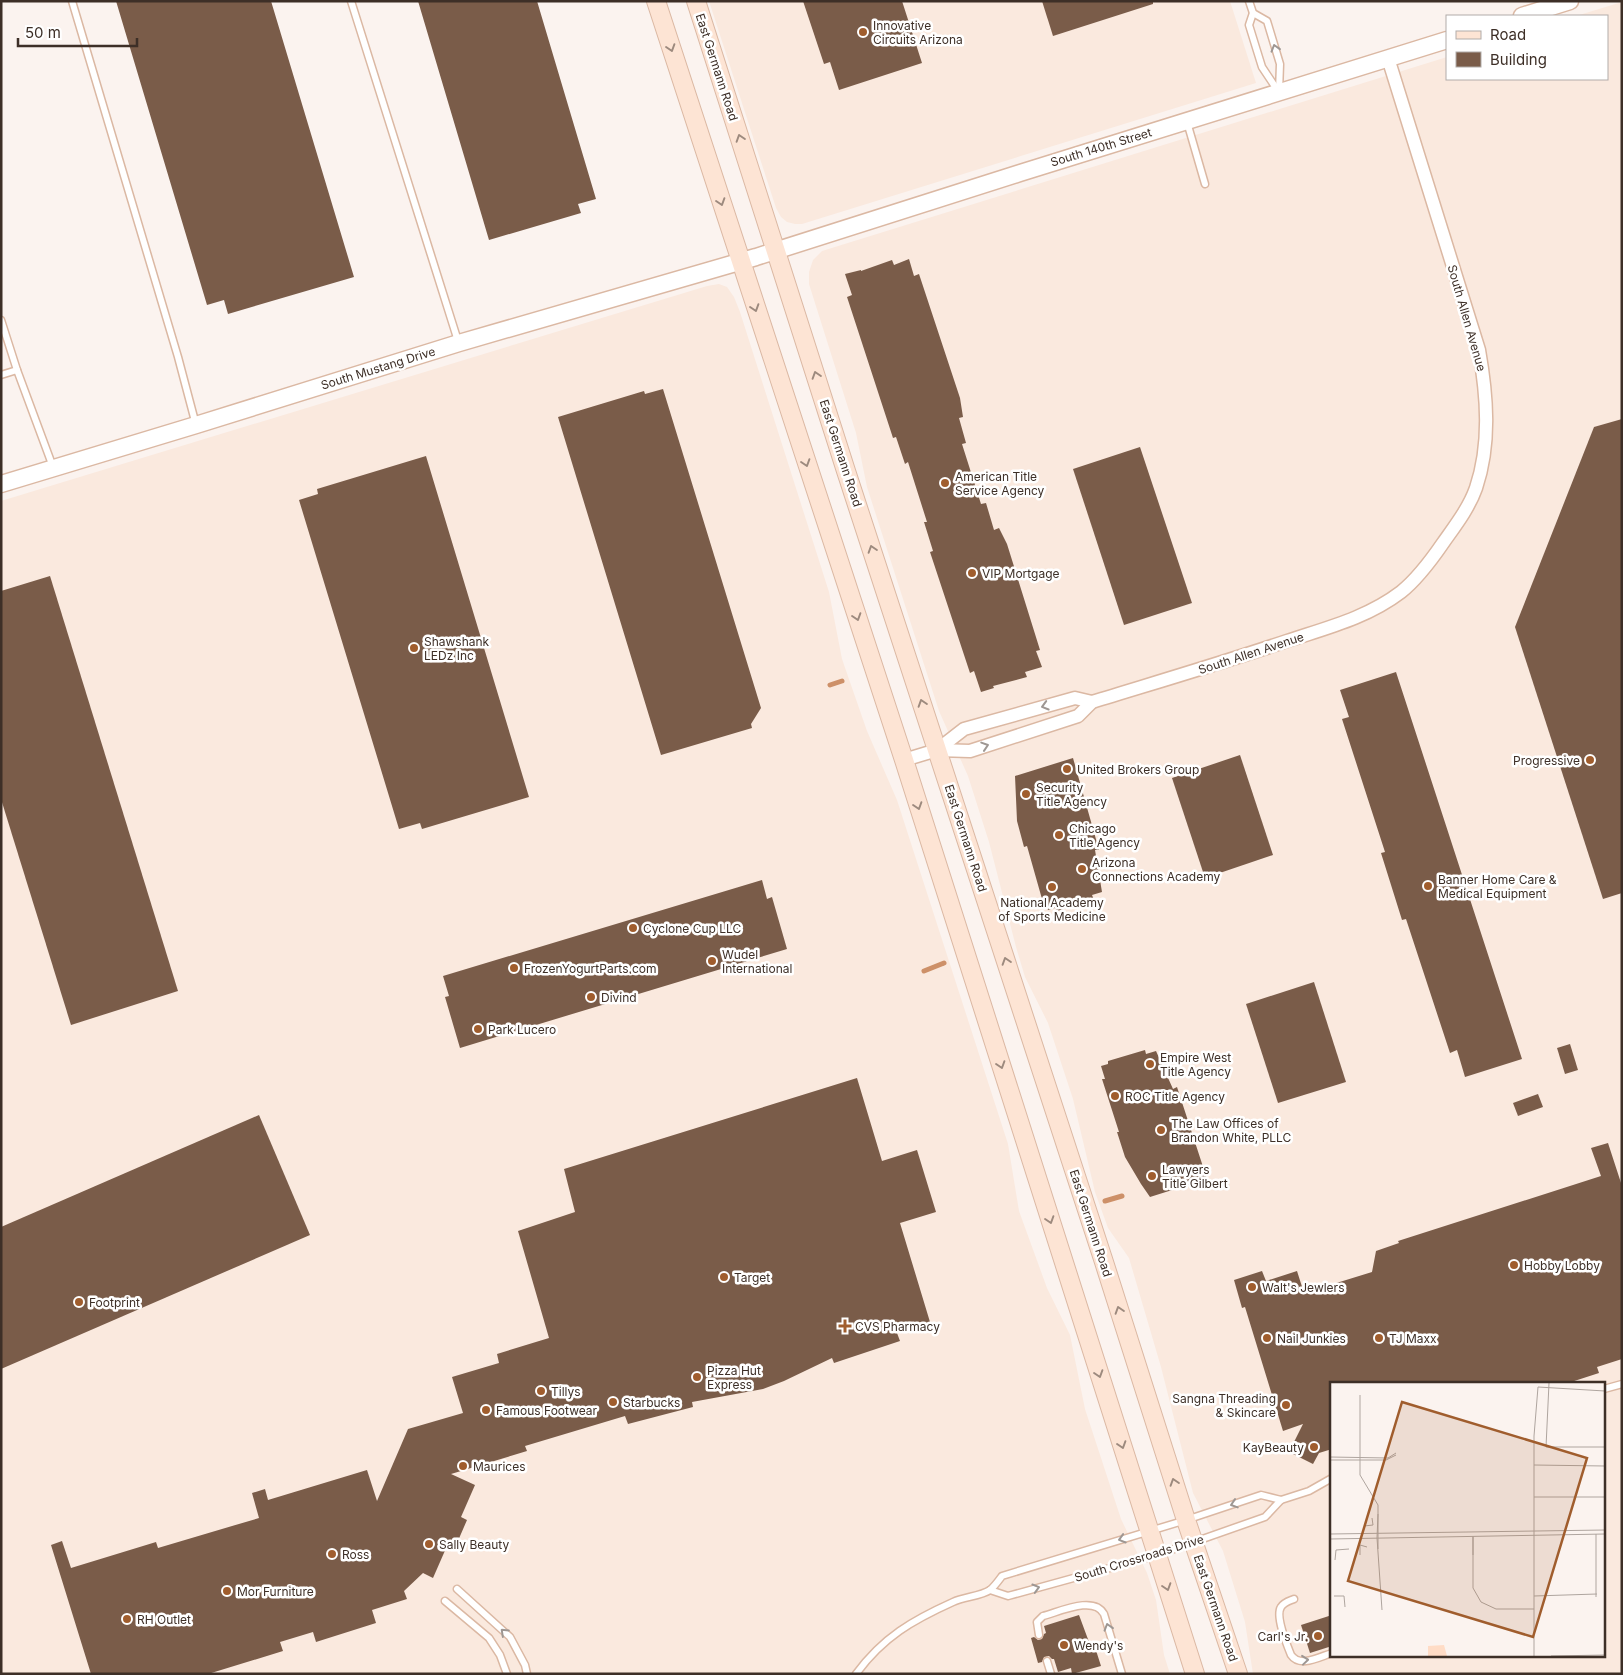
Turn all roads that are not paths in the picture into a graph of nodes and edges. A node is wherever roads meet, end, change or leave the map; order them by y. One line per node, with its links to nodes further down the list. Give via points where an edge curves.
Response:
1 (72, 1): 20 (lane)
2 (351, 1): 17 (lane)
3 (656, 1): 15 (main road, one-way to 15)
4 (696, 1): 14 (main road, East Germann Road, one-way to 4)
5 (1249, 1): 7 (lane)
6 (1570, 1): 8 (street)
7 (1253, 12): 11 (lane, via 1249,25 1262,67); 11 (lane, one-way to 7, via 1280,64 1266,20)
8 (1525, 15)
9 (1446, 40): 10 (street, South 140th Street)
10 (1388, 58): 11 (street, South 140th Street); 23 (street, South Allen Avenue, via 1479,350 1486,425 1484,456 1476,489 1434,557 1402,591 1381,605 1334,626)
11 (1279, 92): 12 (street, South 140th Street)
12 (1186, 121): 13 (lane); 14 (street, South 140th Street)
13 (1205, 184)
14 (776, 251): 15 (street, South 140th Street); 24 (main road, East Germann Road, one-way to 14)
15 (748, 260): 17 (street, South Mustang Drive); 25 (main road, one-way to 25)
16 (1, 320): 18 (lane)
17 (459, 343): 20 (street, South Mustang Drive)
18 (17, 370): 19 (lane); 21 (lane)
19 (1, 375)
20 (196, 425): 21 (street, South Mustang Drive)
21 (54, 468): 22 (street, South Mustang Drive)
22 (1, 484)
23 (1092, 702): 24 (street, South Allen Avenue, one-way to 23, via 979,748 1078,716); 24 (street, South Allen Avenue, one-way to 24, via 1075,698 964,729)
24 (937, 750): 25 (street, South Allen Avenue); 30 (main road, East Germann Road, one-way to 24)
25 (904, 760): 31 (main road, one-way to 31)
26 (1622, 1384): 27 (lane)
27 (1606, 1388)
28 (1330, 1479): 29 (lane, South Crossroads Drive, via 1309,1491)
29 (1281, 1500): 30 (lane, South Crossroads Drive, one-way to 30, via 1260,1495); 32 (lane, South Crossroads Drive, via 1265,1517)
30 (1186, 1520): 31 (lane, South Crossroads Drive); 32 (main road, East Germann Road)
31 (1149, 1531): 33 (main road); 35 (lane, South Crossroads Drive, one-way to 35, via 1002,1576)
32 (1194, 1543): 33 (lane, South Crossroads Drive); 47 (main road, East Germann Road)
33 (1157, 1554): 35 (lane, South Crossroads Drive, one-way to 33, via 1008,1596); 46 (main road, one-way to 46)
34 (457, 1589): 42 (lane, one-way to 34, via 510,1637)
35 (990, 1590): 43 (lane, South Crossroads Drive, via 957,1600 905,1626 871,1654)
36 (1294, 1599): 39 (lane, one-way to 39, via 1279,1609 1290,1655 1300,1662)
37 (446, 1601): 41 (lane, via 489,1638)
38 (1039, 1635): 45 (lane, one-way to 38, via 1104,1614 1096,1606 1086,1604 1043,1616 1037,1622)
39 (1330, 1654)
40 (1047, 1661): 44 (lane)
41 (507, 1674)
42 (528, 1674)
43 (856, 1674)
44 (1051, 1674)
45 (1122, 1674)
46 (1195, 1674)
47 (1238, 1674)

